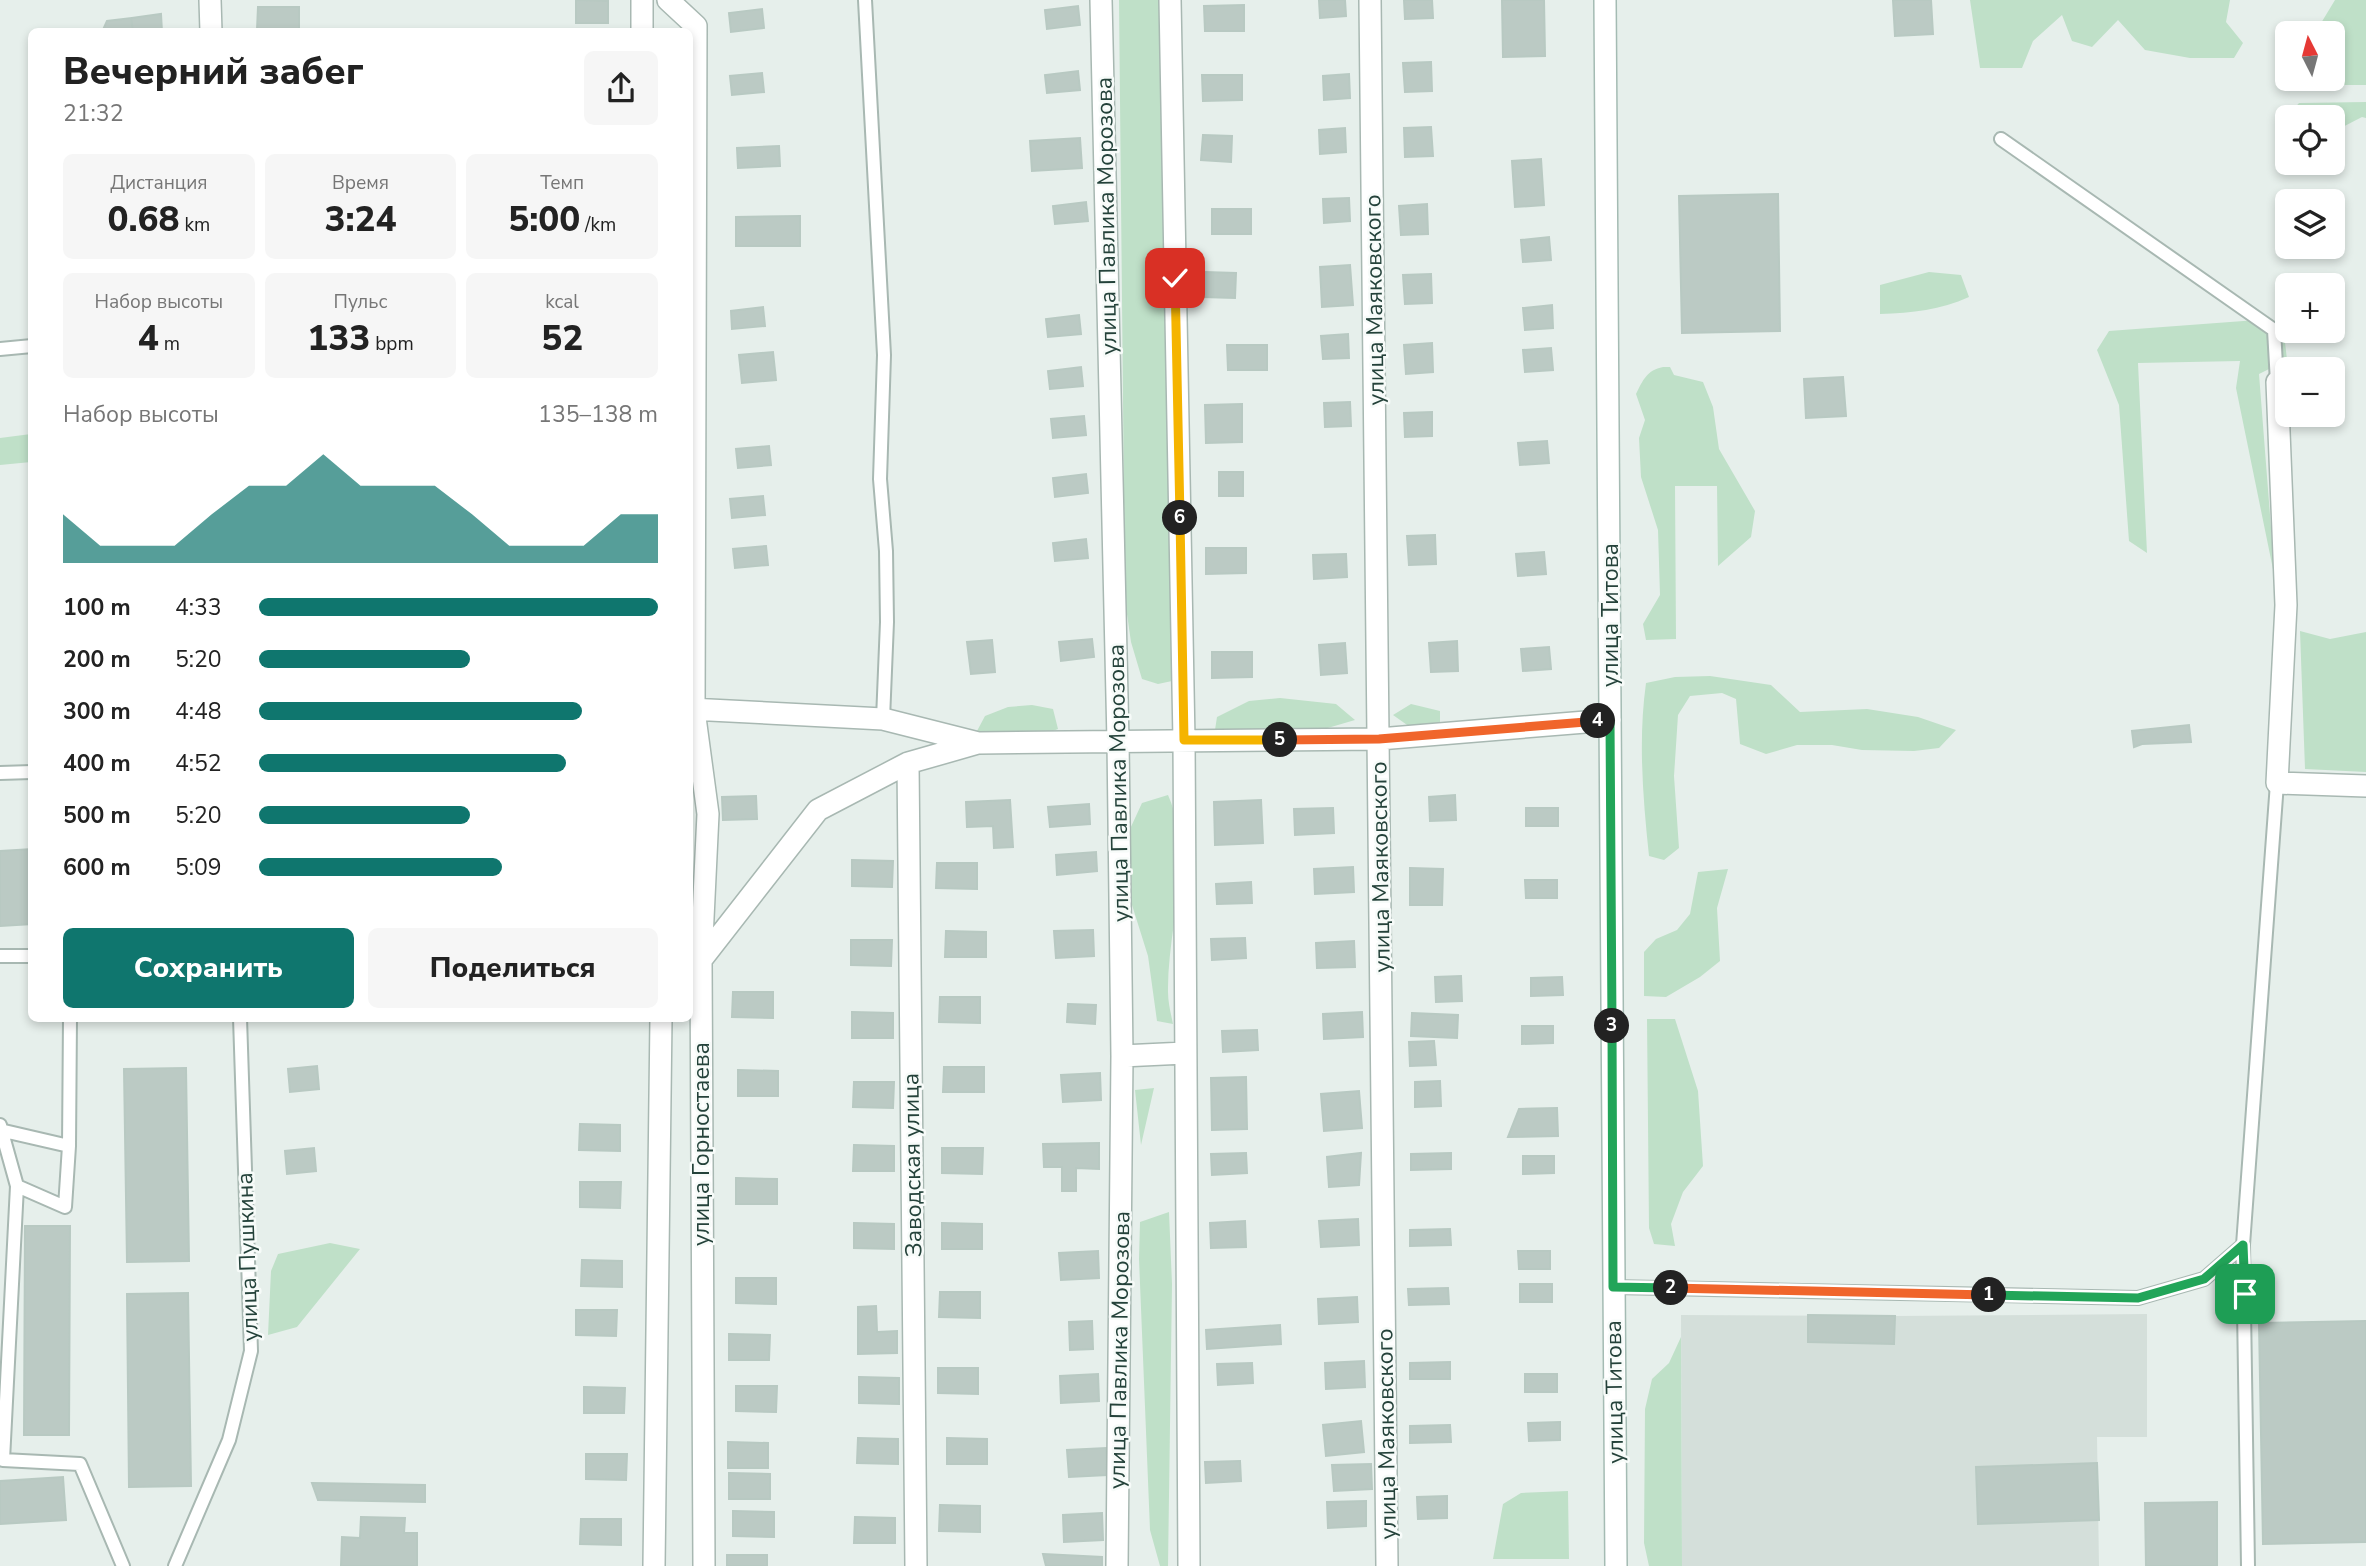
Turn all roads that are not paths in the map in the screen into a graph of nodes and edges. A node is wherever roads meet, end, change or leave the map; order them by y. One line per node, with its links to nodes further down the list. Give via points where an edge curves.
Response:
1 (210, 0): 9 (street)
2 (642, 0): 10 (street)
3 (668, 0): 16 (street, улица Горностаева, via 696,26)
4 (865, 0): 19 (lane, via 884,355 880,479 887,622)
5 (1101, 0): 23 (street, улица Павлика Морозова)
6 (1170, 0): 22 (street)
7 (1370, 0): 21 (street, улица Маяковского)
8 (1605, 0): 20 (street, улица Титова)
9 (211, 28)
10 (642, 28)
11 (2001, 139): 14 (lane, via 2274,330)
12 (28, 346): 13 (lane)
13 (0, 349)
14 (2276, 357)
15 (2279, 427): 28 (street, via 2286,605)
16 (693, 539)
17 (693, 710): 19 (street)
18 (693, 716): 32 (street, улица Горностаева, via 708,814)
19 (883, 719): 24 (street)
20 (1610, 720): 21 (street); 42 (street, улица Титова)
21 (1379, 739): 22 (street); 50 (street, улица Маяковского)
22 (1184, 740): 23 (street); 36 (street)
23 (1118, 741): 24 (street); 37 (street, улица Павлика Морозова)
24 (978, 743): 25 (street)
25 (908, 763): 32 (street, via 818,810); 47 (street, Заводская улица)
26 (28, 772): 27 (lane)
27 (0, 773)
28 (2277, 783): 29 (street); 41 (lane)
29 (2366, 786)
30 (0, 956): 31 (lane)
31 (28, 956)
32 (701, 960): 46 (street, улица Горностаева)
33 (70, 1022): 39 (lane)
34 (240, 1022): 44 (lane, улица Пушкина, via 251,1351 229,1440)
35 (661, 1022): 45 (street, улица Горностаева)
36 (1185, 1053): 37 (street); 49 (street)
37 (1122, 1056): 48 (street, улица Павлика Морозова)
38 (0, 1128): 39 (lane); 40 (lane)
39 (69, 1146): 40 (lane, via 65,1207)
40 (17, 1186): 43 (lane, via 3,1460 80,1464)
41 (2243, 1245): 42 (lane, via 2204,1279 2138,1298); 52 (lane)
42 (1613, 1287): 51 (street, улица Титова)
43 (123, 1566)
44 (174, 1566)
45 (654, 1566)
46 (704, 1566)
47 (916, 1566)
48 (1117, 1566)
49 (1189, 1566)
50 (1387, 1566)
51 (1616, 1566)
52 (2248, 1566)

